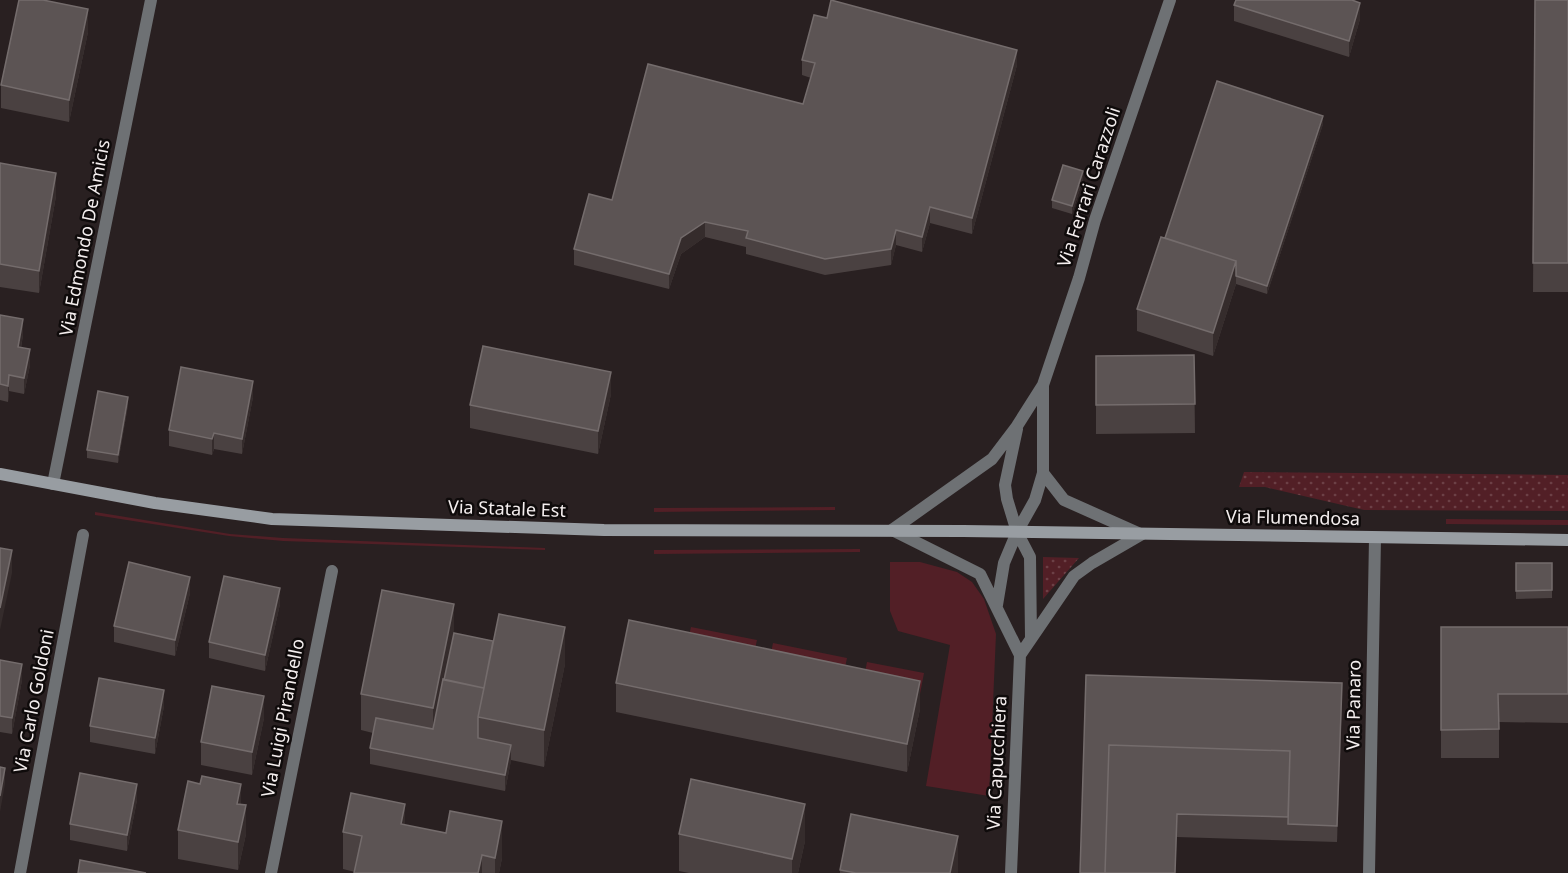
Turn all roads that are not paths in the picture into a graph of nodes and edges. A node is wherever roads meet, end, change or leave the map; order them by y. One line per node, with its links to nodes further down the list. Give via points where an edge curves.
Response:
1 (151, 0): 7 (street, Via Edmondo De Amicis)
2 (1170, 0): 3 (street, Via Ferrari Carazzoli)
3 (1043, 385): 4 (street, Via Ferrari Carazzoli); 5 (street, Via Ferrari Carazzoli)
4 (1017, 426): 8 (street, Via Ferrari Carazzoli, via 992,459); 9 (street, Via Ferrari Carazzoli, via 1005,485)
5 (1043, 473): 9 (street, Via Ferrari Carazzoli, via 1035,500); 10 (street, via 1064,500)
6 (0, 474): 7 (street, Via Statale Est)
7 (53, 484): 8 (street, Via Statale Est, via 272,519 604,530)
8 (892, 530): 9 (street, Via Statale Est); 15 (street, Via Capucchiera, via 980,574)
9 (1017, 532): 10 (street, Via Flumendosa); 15 (street, via 1004,563); 16 (street, via 1030,557)
10 (1142, 534): 12 (street, Via Flumendosa); 16 (street, via 1074,576)
11 (83, 535): 18 (street, Via Carlo Goldoni)
12 (1375, 537): 13 (street, Via Flumendosa); 21 (street, Via Panaro)
13 (1568, 540)
14 (332, 571): 19 (street, Via Luigi Pirandello)
15 (997, 605): 17 (street, Via Capucchiera)
16 (1031, 638): 17 (street)
17 (1020, 655): 20 (street, Via Capucchiera)
18 (20, 873)
19 (271, 873)
20 (1011, 873)
21 (1369, 873)

